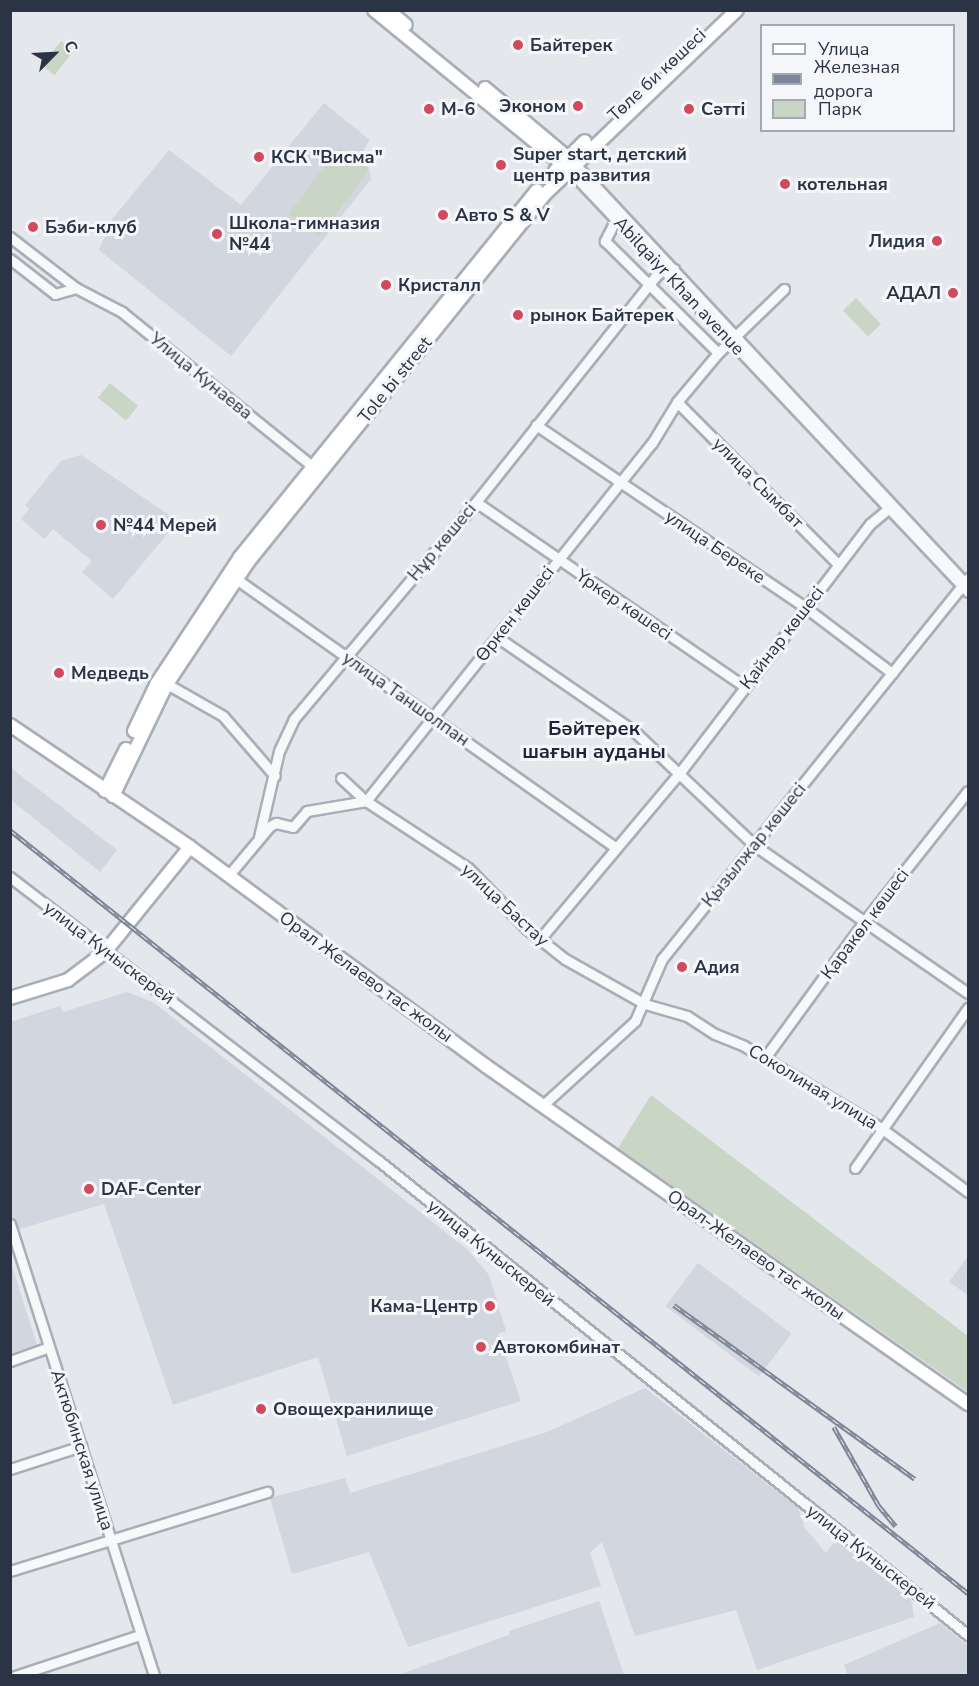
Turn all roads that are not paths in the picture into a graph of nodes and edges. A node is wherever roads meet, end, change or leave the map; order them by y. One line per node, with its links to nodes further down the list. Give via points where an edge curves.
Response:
1 (374, 10): 5 (main road, Abilqaiyr Khan avenue)
2 (388, 10): 5 (main road, Abilqaiyr Khan avenue)
3 (725, 10): 5 (main road, Төле би көшесі)
4 (737, 10): 5 (main road, Tole bi street)
5 (568, 163): 6 (street, Abilqaiyr Khan avenue); 10 (street, Abilqaiyr Khan avenue); 18 (main road, Tole bi street)
6 (616, 219): 9 (street, Abilqaiyr Khan avenue); 11 (street, via 605,241)
7 (10, 237): 12 (street, Улица Кунаева)
8 (10, 259): 12 (street, Улица Кунаева, via 55,294)
9 (663, 269): 10 (street); 11 (street, Нұр көшесі); 14 (street, Abilqaiyr Khan avenue)
10 (674, 269): 14 (street, Abilqaiyr Khan avenue)
11 (649, 285): 15 (street); 17 (street, Нұр көшесі)
12 (76, 288): 18 (street, Улица Кунаева, via 122,312)
13 (784, 289): 14 (street, Өркен көшесі)
14 (733, 338): 15 (street, Өркен көшесі); 21 (street, Abilqaiyr Khan avenue); 25 (street, Abilqaiyr Khan avenue)
15 (718, 353): 16 (street, Өркен көшесі)
16 (677, 402): 19 (street, Өркен көшесі); 23 (street, улица Сымбат)
17 (536, 425): 19 (street, улица Береке); 20 (street, Нұр көшесі)
18 (316, 470): 24 (main road, Tole bi street)
19 (620, 484): 22 (street, Өркен көшесі); 26 (street, улица Береке)
20 (476, 502): 22 (street, Үркер көшесі); 28 (street, Нұр көшесі)
21 (888, 509): 23 (street, Қайнар көшесі, via 870,524); 25 (street, Abilqaiyr Khan avenue)
22 (556, 560): 27 (street, Өркен көшесі); 31 (street, Үркер көшесі)
23 (838, 564): 26 (street, Қайнар көшесі)
24 (231, 576): 28 (street, улица Таншолпан); 30 (main road, Tole bi street); 38 (main road, Tole bi street, via 157,683)
25 (966, 586): 29 (street, Қызылжар көшесі)
26 (806, 608): 29 (street, улица Береке); 31 (street, Қайнар көшесі)
27 (497, 637): 32 (street, Өркен көшесі); 34 (street, via 634,731)
28 (347, 656): 32 (street, улица Таншолпан); 35 (street, Нұр көшесі, via 294,719 279,751)
29 (892, 673): 41 (street, Қызылжар көшесі)
30 (167, 684): 35 (street, via 223,716); 38 (main road, Tole bi street)
31 (744, 686): 34 (street, Қайнар көшесі)
32 (434, 718): 39 (street, Өркен көшесі); 43 (street, улица Таншолпан)
33 (10, 725): 38 (main road)
34 (681, 771): 41 (street); 43 (street, Қайнар көшесі)
35 (275, 776): 40 (street, Нұр көшесі)
36 (341, 778): 39 (street, улица Бастау)
37 (969, 791): 46 (street, Қаракөл көшесі)
38 (109, 794): 42 (main road)
39 (366, 801): 40 (street, via 307,811 293,827 276,823); 47 (street, улица Бастау, via 468,868)
40 (256, 845): 44 (street)
41 (754, 845): 46 (street); 51 (street, Қызылжар көшесі, via 662,959)
42 (189, 847): 44 (main road, Орал Желаево тас жолы); 48 (main road)
43 (615, 847): 47 (street, Қайнар көшесі)
44 (228, 876): 54 (main road, Орал Желаево тас жолы)
45 (10, 878): 48 (street, улица Куныскерей)
46 (864, 922): 49 (street); 53 (street, Қаракөл көшесі)
47 (540, 939): 51 (street, улица Бастау, via 608,985)
48 (105, 952): 50 (main road, via 68,980); 68 (street, улица Куныскерей, via 379,1161)
49 (969, 993)
50 (10, 998)
51 (645, 1004): 53 (street, Соколиная улица, via 687,1016); 54 (street, Қызылжар көшесі, via 635,1021)
52 (969, 1008): 55 (street)
53 (764, 1059): 55 (street, Соколиная улица)
54 (543, 1105): 61 (main road, Орал-Желаево тас жолы)
55 (881, 1128): 56 (street); 57 (street, Соколиная улица)
56 (855, 1168)
57 (969, 1192)
58 (10, 1224): 59 (street, Актюбинская улица)
59 (49, 1347): 60 (street); 62 (street, Актюбинская улица)
60 (10, 1361)
61 (969, 1404)
62 (81, 1446): 63 (street); 65 (street, Актюбинская улица)
63 (10, 1469)
64 (267, 1492): 65 (street)
65 (111, 1541): 66 (street); 67 (street, Актюбинская улица)
66 (10, 1571)
67 (140, 1635): 69 (street); 70 (street, Актюбинская улица)
68 (969, 1635)
69 (15, 1676)
70 (154, 1676)

